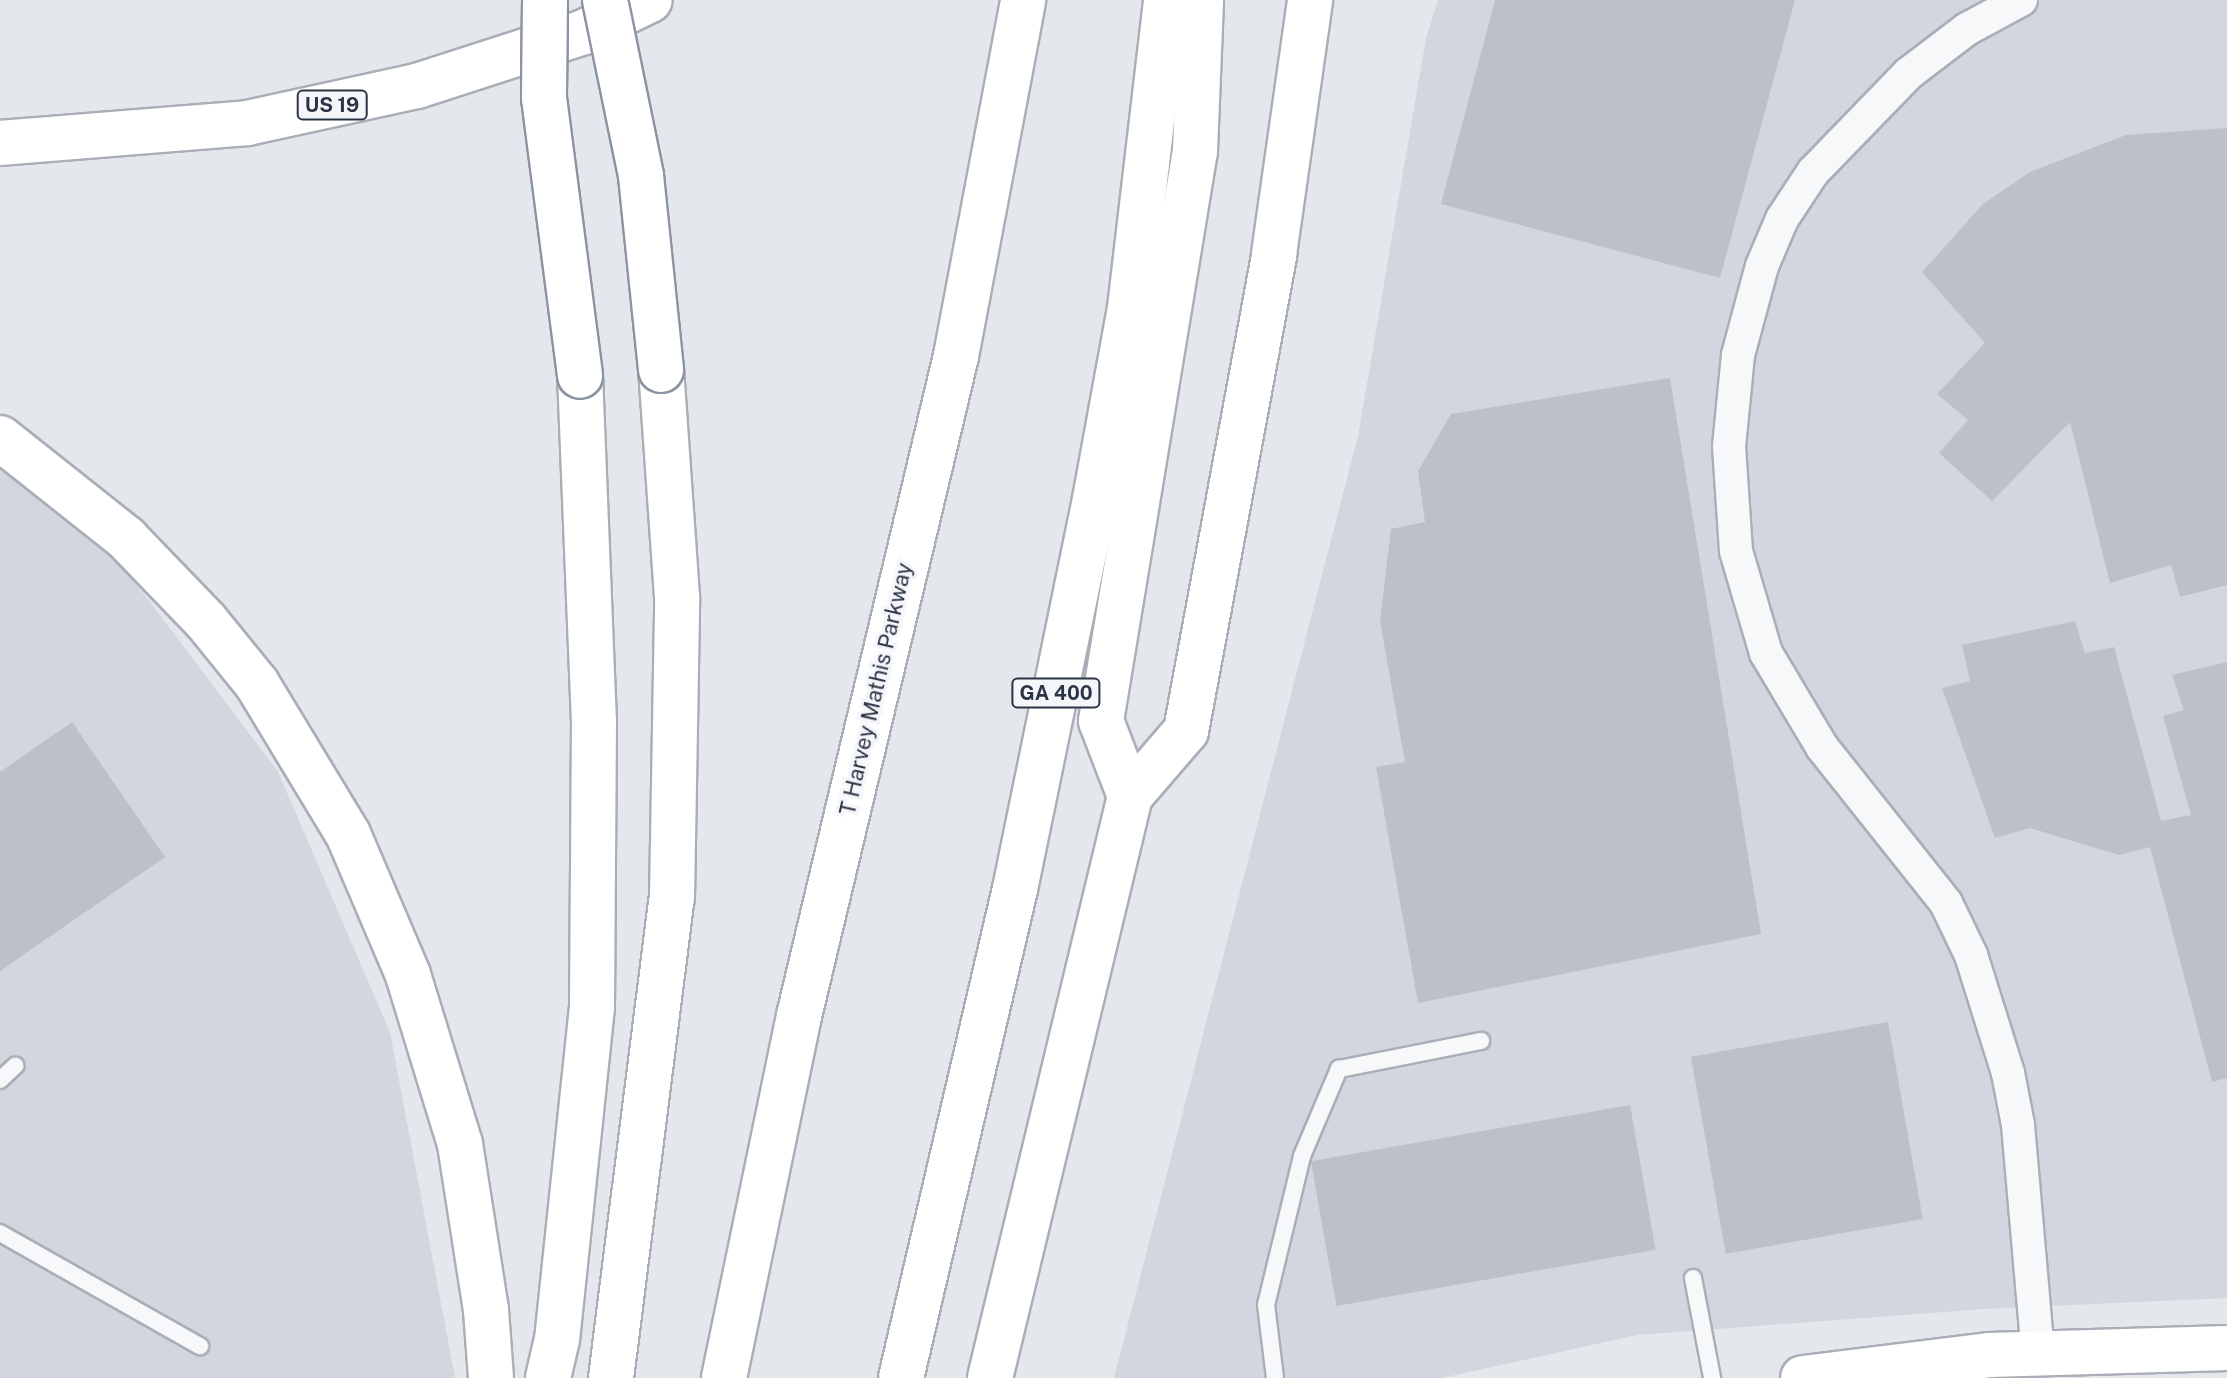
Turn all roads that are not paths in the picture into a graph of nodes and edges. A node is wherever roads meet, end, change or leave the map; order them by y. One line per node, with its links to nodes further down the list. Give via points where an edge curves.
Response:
1 (516, 0): 10 (main road, bridge)
2 (545, 0): 10 (main road, bridge)
3 (605, 0): 24 (main road, bridge, via 641,176 677,597 672,898)
4 (650, 0): 11 (main road, US 19, via 584,32 402,90 247,123)
5 (1023, 0): 25 (main road, T Harvey Mathis Parkway, via 956,356 799,1016)
6 (1166, 0): 26 (main road, GA 400, via 1130,308 1092,514 1015,889)
7 (1201, 0): 13 (main road, via 1195,151 1101,721)
8 (1310, 0): 13 (main road, via 1274,254 1186,731)
9 (2021, 0): 21 (street, via 1967,29 1909,73 1854,125 1790,207 1762,266 1738,355 1729,446 1736,551 1766,653 1822,747 1946,903 1971,955 2016,1112)
10 (544, 98): 23 (main road, bridge, via 580,376 594,723 592,1007 557,1340)
11 (0, 143)
12 (0, 438): 22 (main road, via 126,538 206,621 257,684 348,834 408,975 460,1144 484,1294)
13 (1130, 796): 27 (main road)
14 (1481, 1041): 28 (lane, via 1339,1069 1302,1156 1266,1305)
15 (15, 1066): 16 (lane)
16 (0, 1080)
17 (0, 1233): 19 (lane)
18 (1693, 1278): 29 (lane)
19 (200, 1346)
20 (2227, 1348): 21 (main road)
21 (2038, 1352): 30 (main road)
22 (491, 1378)
23 (548, 1378)
24 (611, 1378)
25 (724, 1378)
26 (901, 1378)
27 (990, 1378)
28 (1275, 1378)
29 (1712, 1378)
30 (1803, 1378)

